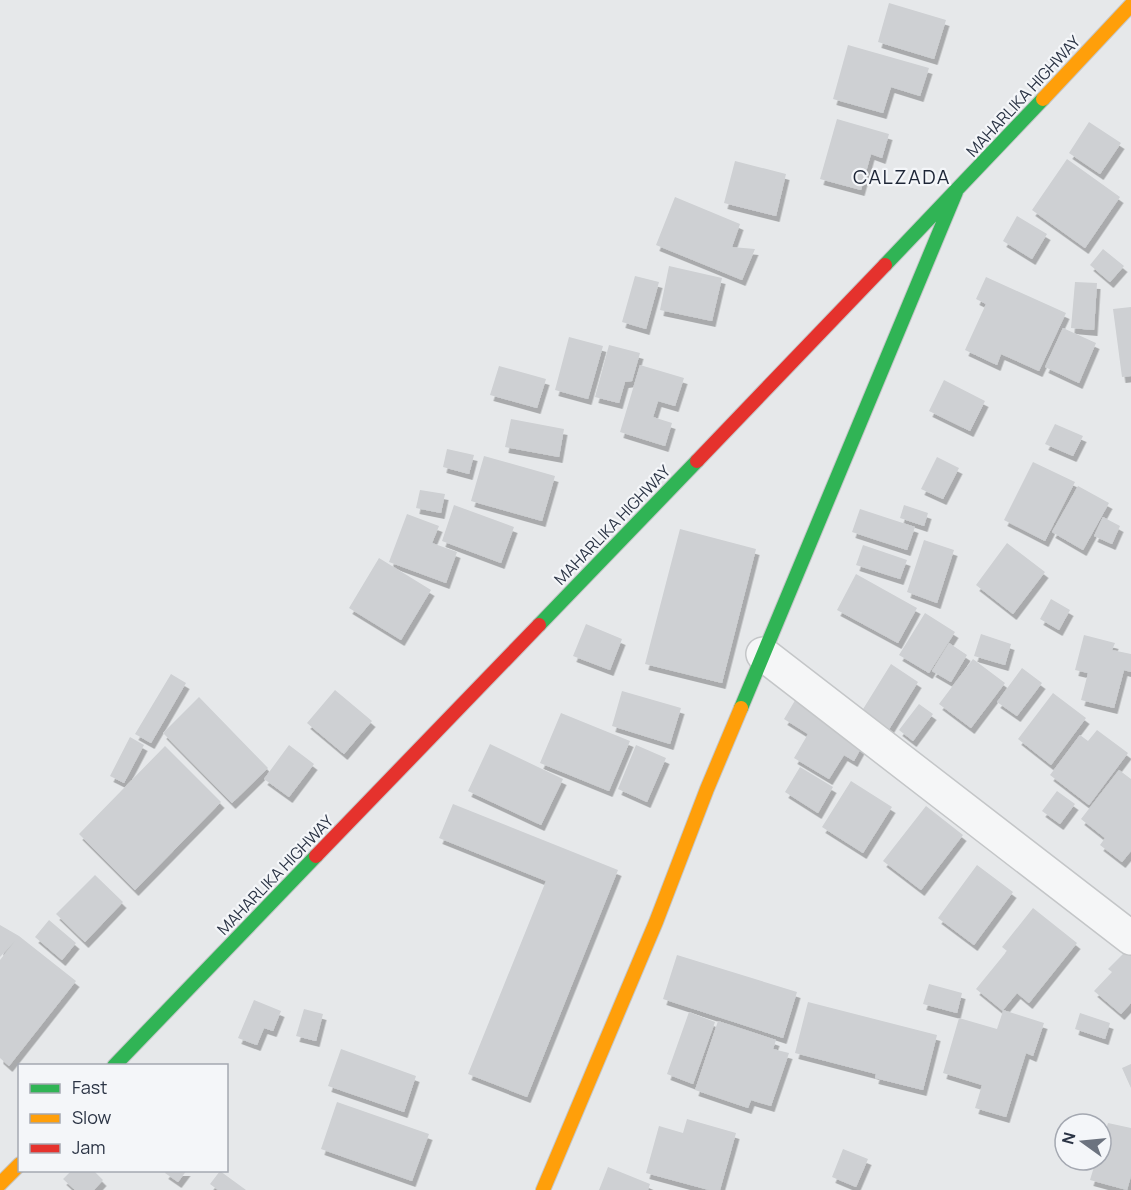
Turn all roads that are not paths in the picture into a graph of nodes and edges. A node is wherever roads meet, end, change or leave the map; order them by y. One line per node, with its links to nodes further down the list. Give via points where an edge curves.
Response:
1 (1131, 5): 2 (main road, MAHARLIKA HIGHWAY)
2 (956, 192): 3 (main road); 5 (main road, MAHARLIKA HIGHWAY)
3 (763, 654): 4 (street); 8 (main road)
4 (1131, 938)
5 (115, 1064)
6 (18, 1166): 7 (main road)
7 (0, 1184)
8 (543, 1190)

